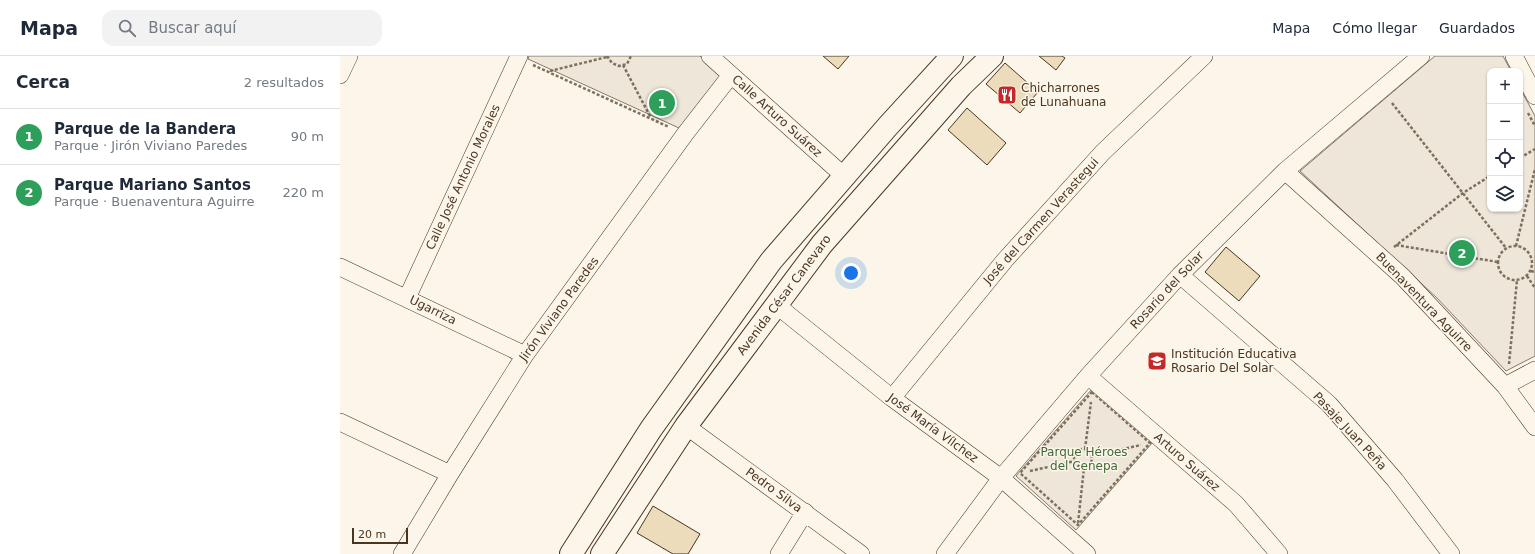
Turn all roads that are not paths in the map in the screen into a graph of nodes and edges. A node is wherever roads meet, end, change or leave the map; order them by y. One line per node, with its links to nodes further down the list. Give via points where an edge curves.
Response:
1 (349, 56): 9 (street)
2 (710, 56): 10 (street, Calle Arturo Suárez)
3 (1204, 56): 23 (street, José del Carmen Verastegui, via 1087,169 1005,260)
4 (1421, 56): 13 (street, Rosario del Solar)
5 (1514, 56): 12 (street)
6 (519, 57): 17 (street, Calle José Antonio Morales)
7 (940, 60): 11 (main road); 14 (main road)
8 (980, 60): 11 (main road, Avenida César Canevaro)
9 (340, 74)
10 (731, 75): 14 (street, Calle Arturo Suárez); 19 (street, Jirón Viviano Paredes, via 685,134)
11 (961, 86): 18 (main road, Avenida César Canevaro, via 822,244)
12 (1535, 96)
13 (1285, 171): 16 (street, Rosario del Solar); 22 (street, Buenaventura Aguirre, via 1403,277)
14 (844, 176): 31 (main road, via 771,261 651,429)
15 (340, 267): 17 (street, Ugarriza)
16 (1180, 275): 21 (street, Rosario del Solar); 38 (street, Pasaje Juan Peña, via 1329,404 1395,480)
17 (407, 298): 19 (street, Ugarriza)
18 (775, 304): 23 (street, José María Vílchez); 25 (main road, Avenida César Canevaro)
19 (525, 355): 27 (street, Jirón Viviano Paredes)
20 (1535, 370): 22 (street)
21 (1090, 384): 28 (street, Rosario del Solar); 37 (street, Arturo Suárez, via 1153,439 1236,504)
22 (1505, 386): 26 (street, Buenaventura Aguirre)
23 (892, 398): 28 (street, José María Vílchez)
24 (340, 422): 27 (street)
25 (686, 426): 29 (street, Pedro Silva); 32 (main road, Avenida César Canevaro)
26 (1535, 427)
27 (450, 474): 30 (street, Jirón Viviano Paredes)
28 (1001, 478): 35 (street, Rosario del Solar); 36 (street, José María Vílchez, via 1073,531)
29 (805, 512): 33 (street); 34 (street, Pedro Silva)
30 (402, 554)
31 (571, 554)
32 (602, 554)
33 (779, 554)
34 (861, 554)
35 (945, 554)
36 (1087, 554)
37 (1279, 554)
38 (1451, 554)

